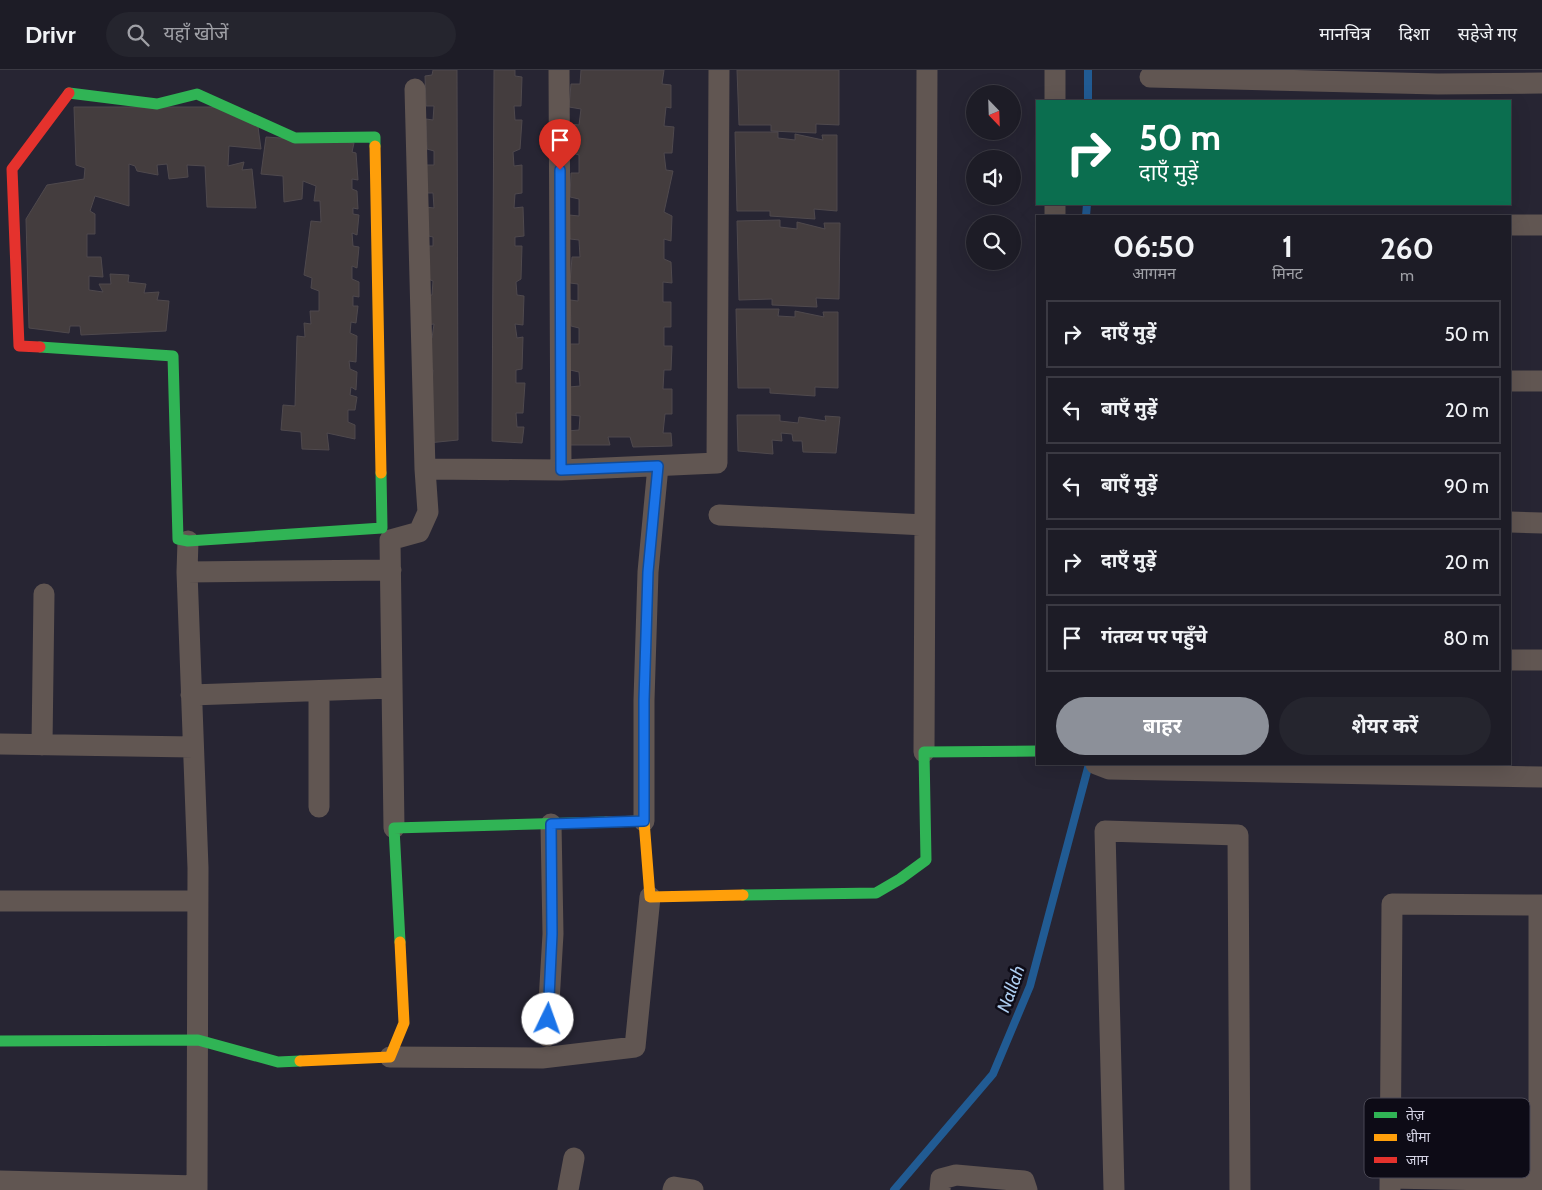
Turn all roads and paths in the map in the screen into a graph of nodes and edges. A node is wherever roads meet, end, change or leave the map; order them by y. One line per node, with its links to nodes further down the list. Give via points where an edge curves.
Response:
1 (559, 70): 15 (street)
2 (718, 70): 13 (street, via 717,463)
3 (927, 70): 19 (street)
4 (1055, 70): 8 (street)
5 (1150, 78): 6 (street)
6 (1542, 83)
7 (415, 89): 14 (street)
8 (1055, 100)
9 (1511, 225): 10 (street)
10 (1542, 225)
11 (1511, 381): 12 (street)
12 (1542, 382)
13 (658, 466): 15 (street); 37 (street, via 648,572)
14 (424, 469): 15 (street); 21 (street, via 428,512 419,532 390,540)
15 (561, 470)
16 (719, 515): 19 (street)
17 (1511, 522): 18 (street)
18 (1542, 522)
19 (925, 525): 33 (street)
20 (188, 541): 20 (street, via 382,528 375,137 295,138 197,94 157,104 69,93 12,169 20,346 173,356 178,540); 22 (street)
21 (390, 570): 22 (street); 26 (street)
22 (187, 572): 28 (street)
23 (44, 594): 30 (street)
24 (1511, 660): 25 (street)
25 (1542, 660)
26 (392, 688): 27 (street); 39 (street)
27 (318, 691): 28 (street); 36 (street)
28 (191, 695): 31 (street)
29 (0, 744): 30 (street)
30 (42, 745): 31 (street)
31 (194, 747): 42 (street)
32 (1036, 751): 33 (street)
33 (924, 752): 40 (street, via 926,860 876,893)
34 (1102, 766): 35 (street)
35 (1542, 777)
36 (319, 807)
37 (644, 821): 38 (street); 40 (street)
38 (551, 824): 39 (street); 44 (street, via 552,934)
39 (394, 828): 47 (street, via 404,1023)
40 (650, 897): 47 (street, via 635,1047 542,1058)
41 (0, 901): 42 (street)
42 (198, 901): 45 (street)
43 (1541, 905): 48 (street, via 1392,904); 52 (street)
44 (547, 1036)
45 (198, 1040): 46 (street); 47 (street, via 278,1062); 53 (street)
46 (0, 1041)
47 (390, 1057)
48 (1391, 1098)
49 (574, 1158): 54 (street)
50 (0, 1181): 53 (street)
51 (1390, 1184): 52 (street)
52 (1540, 1184)
53 (197, 1188)
54 (568, 1190)
55 (673, 1190): 56 (street, via 674,1187)
56 (693, 1190)
57 (940, 1190): 58 (street, via 941,1179 956,1174 1024,1181)
58 (1027, 1190)
59 (1114, 1190): 60 (street, via 1105,831 1238,835)
60 (1240, 1190)

